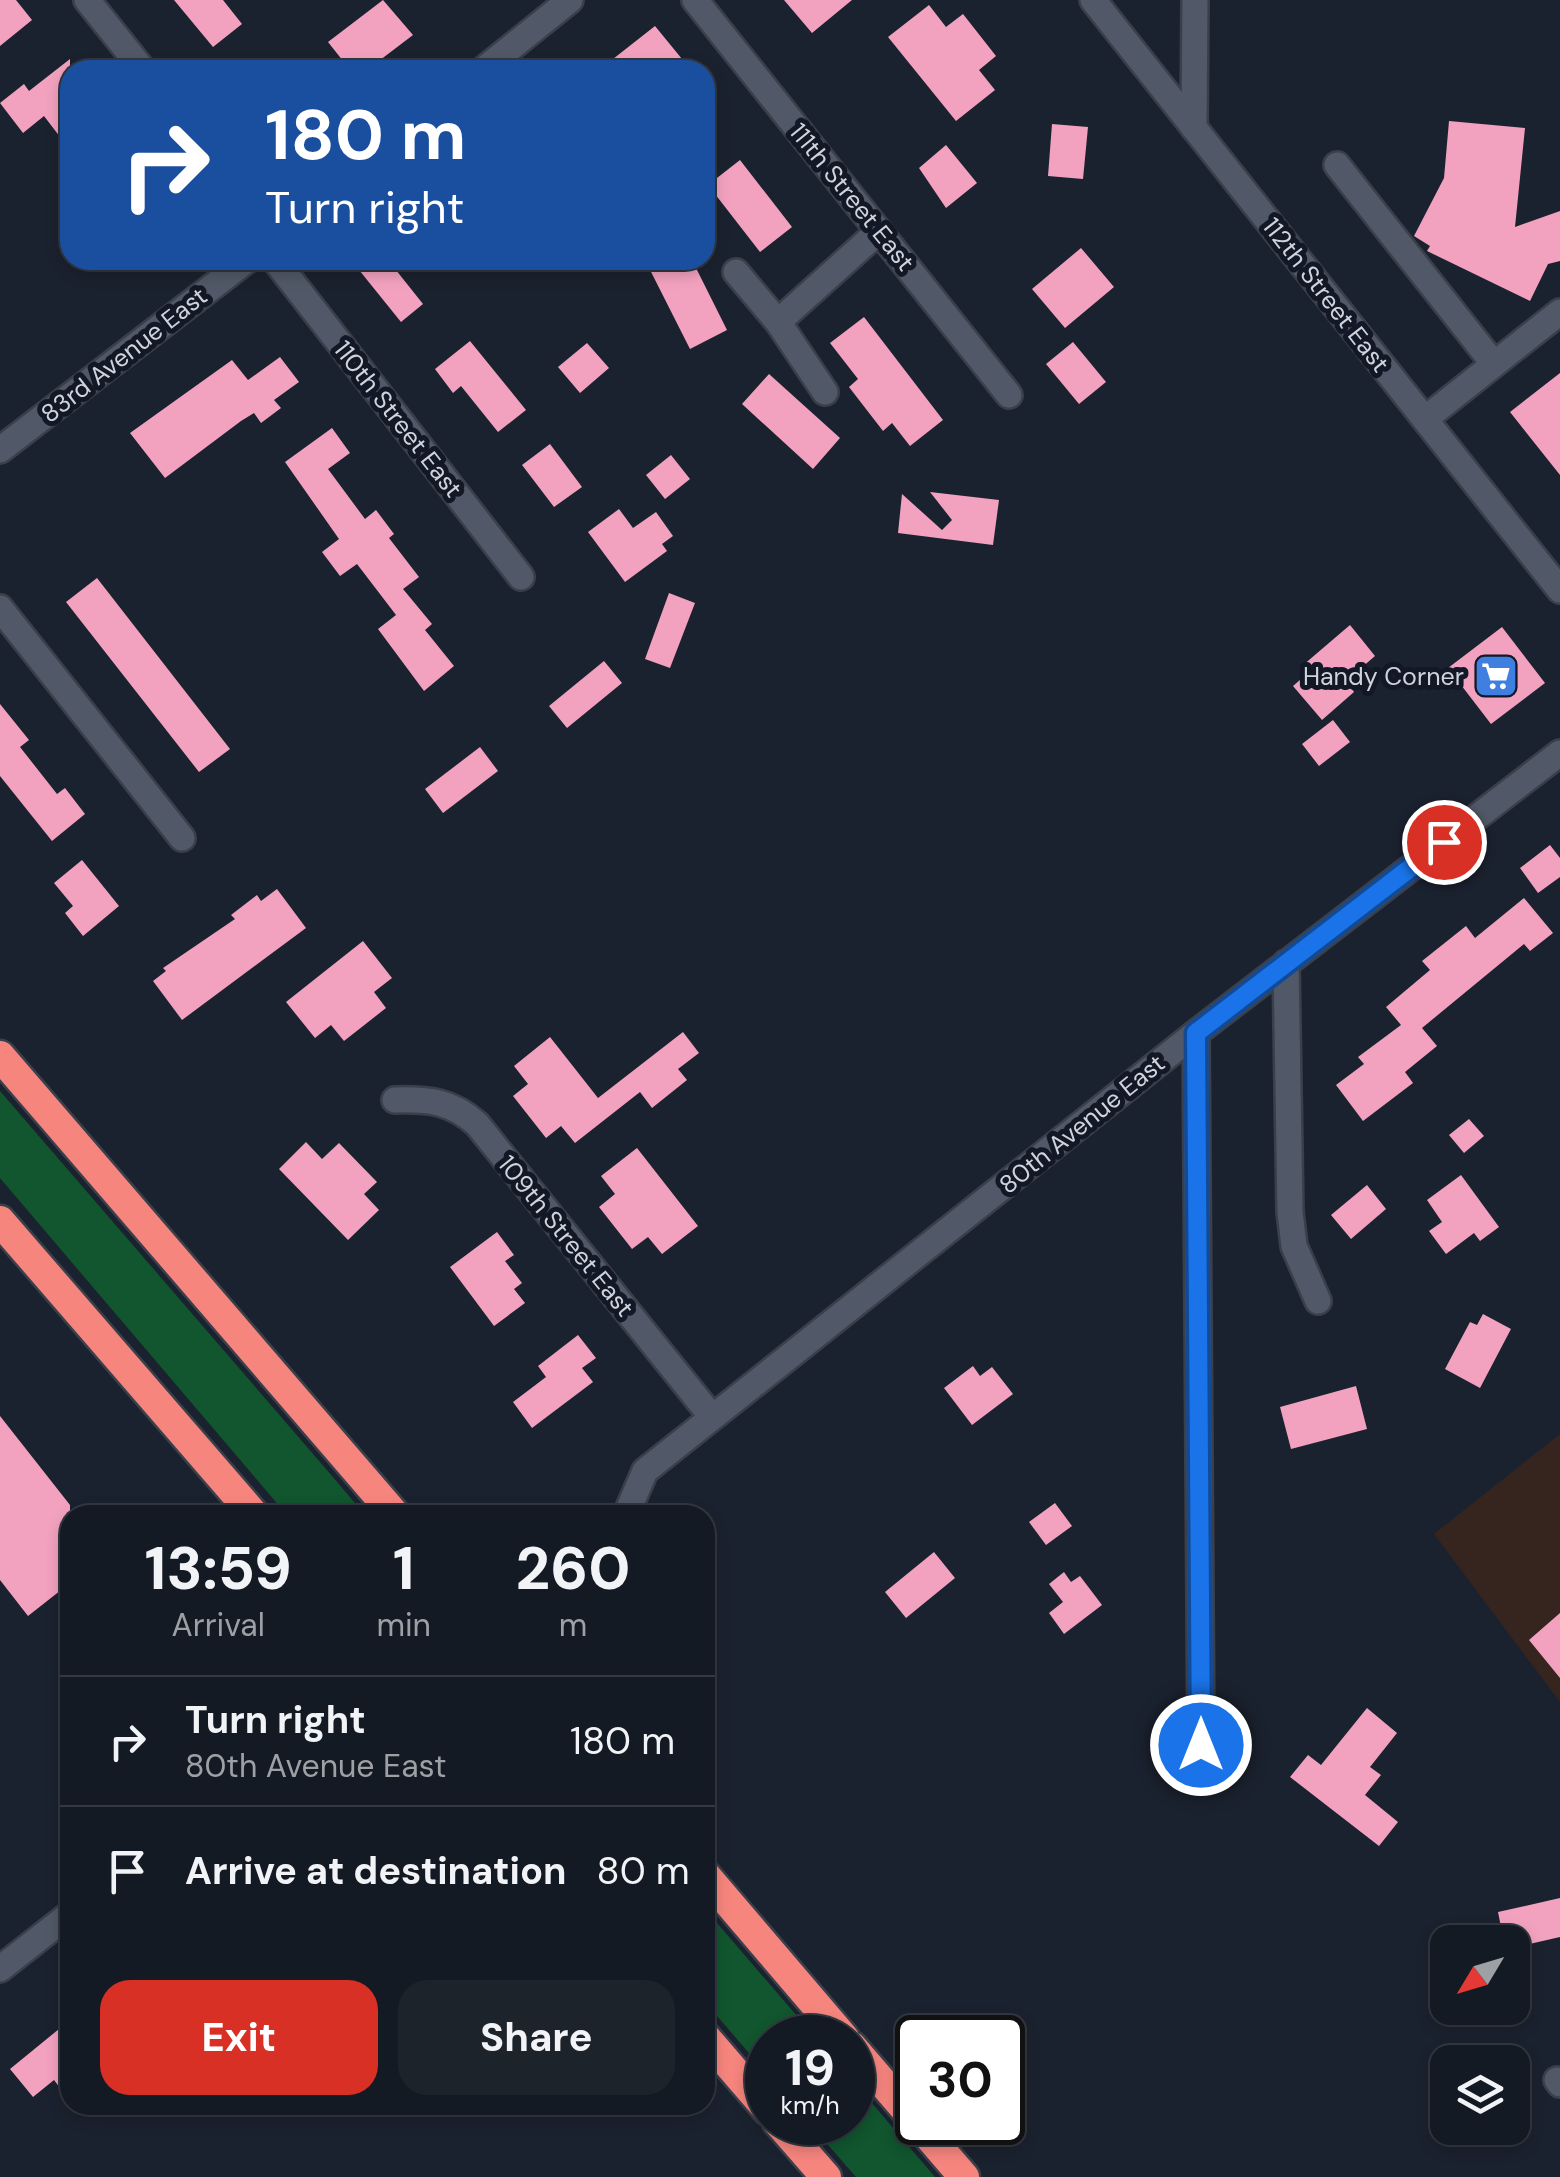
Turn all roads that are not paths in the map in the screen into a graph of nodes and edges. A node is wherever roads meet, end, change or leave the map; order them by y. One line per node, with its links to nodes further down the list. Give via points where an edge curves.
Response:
1 (86, 0): 6 (street)
2 (570, 0): 7 (street)
3 (695, 0): 10 (street, 111th Street East)
4 (1093, 0): 8 (street, 112th Street East)
5 (1195, 0): 8 (street)
6 (135, 60)
7 (495, 60)
8 (1194, 128): 19 (street, 112th Street East)
9 (1337, 165): 16 (street)
10 (879, 231): 15 (street); 18 (street, 111th Street East)
11 (233, 270): 20 (street, 83rd Avenue East)
12 (283, 270): 21 (street, 110th Street East)
13 (736, 272): 15 (street)
14 (1560, 312): 16 (street)
15 (778, 322): 17 (street)
16 (1494, 364): 19 (street)
17 (825, 392)
18 (1009, 395)
19 (1424, 419): 22 (street, 112th Street East)
20 (0, 450)
21 (521, 577)
22 (1560, 590)
23 (0, 608): 25 (street)
24 (1560, 752): 26 (street, 80th Avenue East)
25 (182, 838)
26 (1286, 963): 27 (street, 80th Avenue East); 31 (street, via 1290,1212 1294,1246)
27 (1196, 1033): 32 (street, 80th Avenue East); 36 (street)
28 (0, 1056): 34 (highway)
29 (395, 1100): 32 (street, 109th Street East, via 440,1101 477,1124)
30 (0, 1221): 33 (highway)
31 (1318, 1301)
32 (712, 1417): 35 (street, 80th Avenue East, via 645,1471)
33 (245, 1505)
34 (386, 1505)
35 (630, 1505)
36 (1201, 1745)
37 (715, 1887): 40 (highway)
38 (60, 1922): 39 (street)
39 (0, 1970)
40 (824, 2015)
41 (715, 2049): 43 (highway)
42 (875, 2074): 46 (highway)
43 (745, 2084)
44 (798, 2145): 45 (highway)
45 (826, 2177)
46 (964, 2177)

